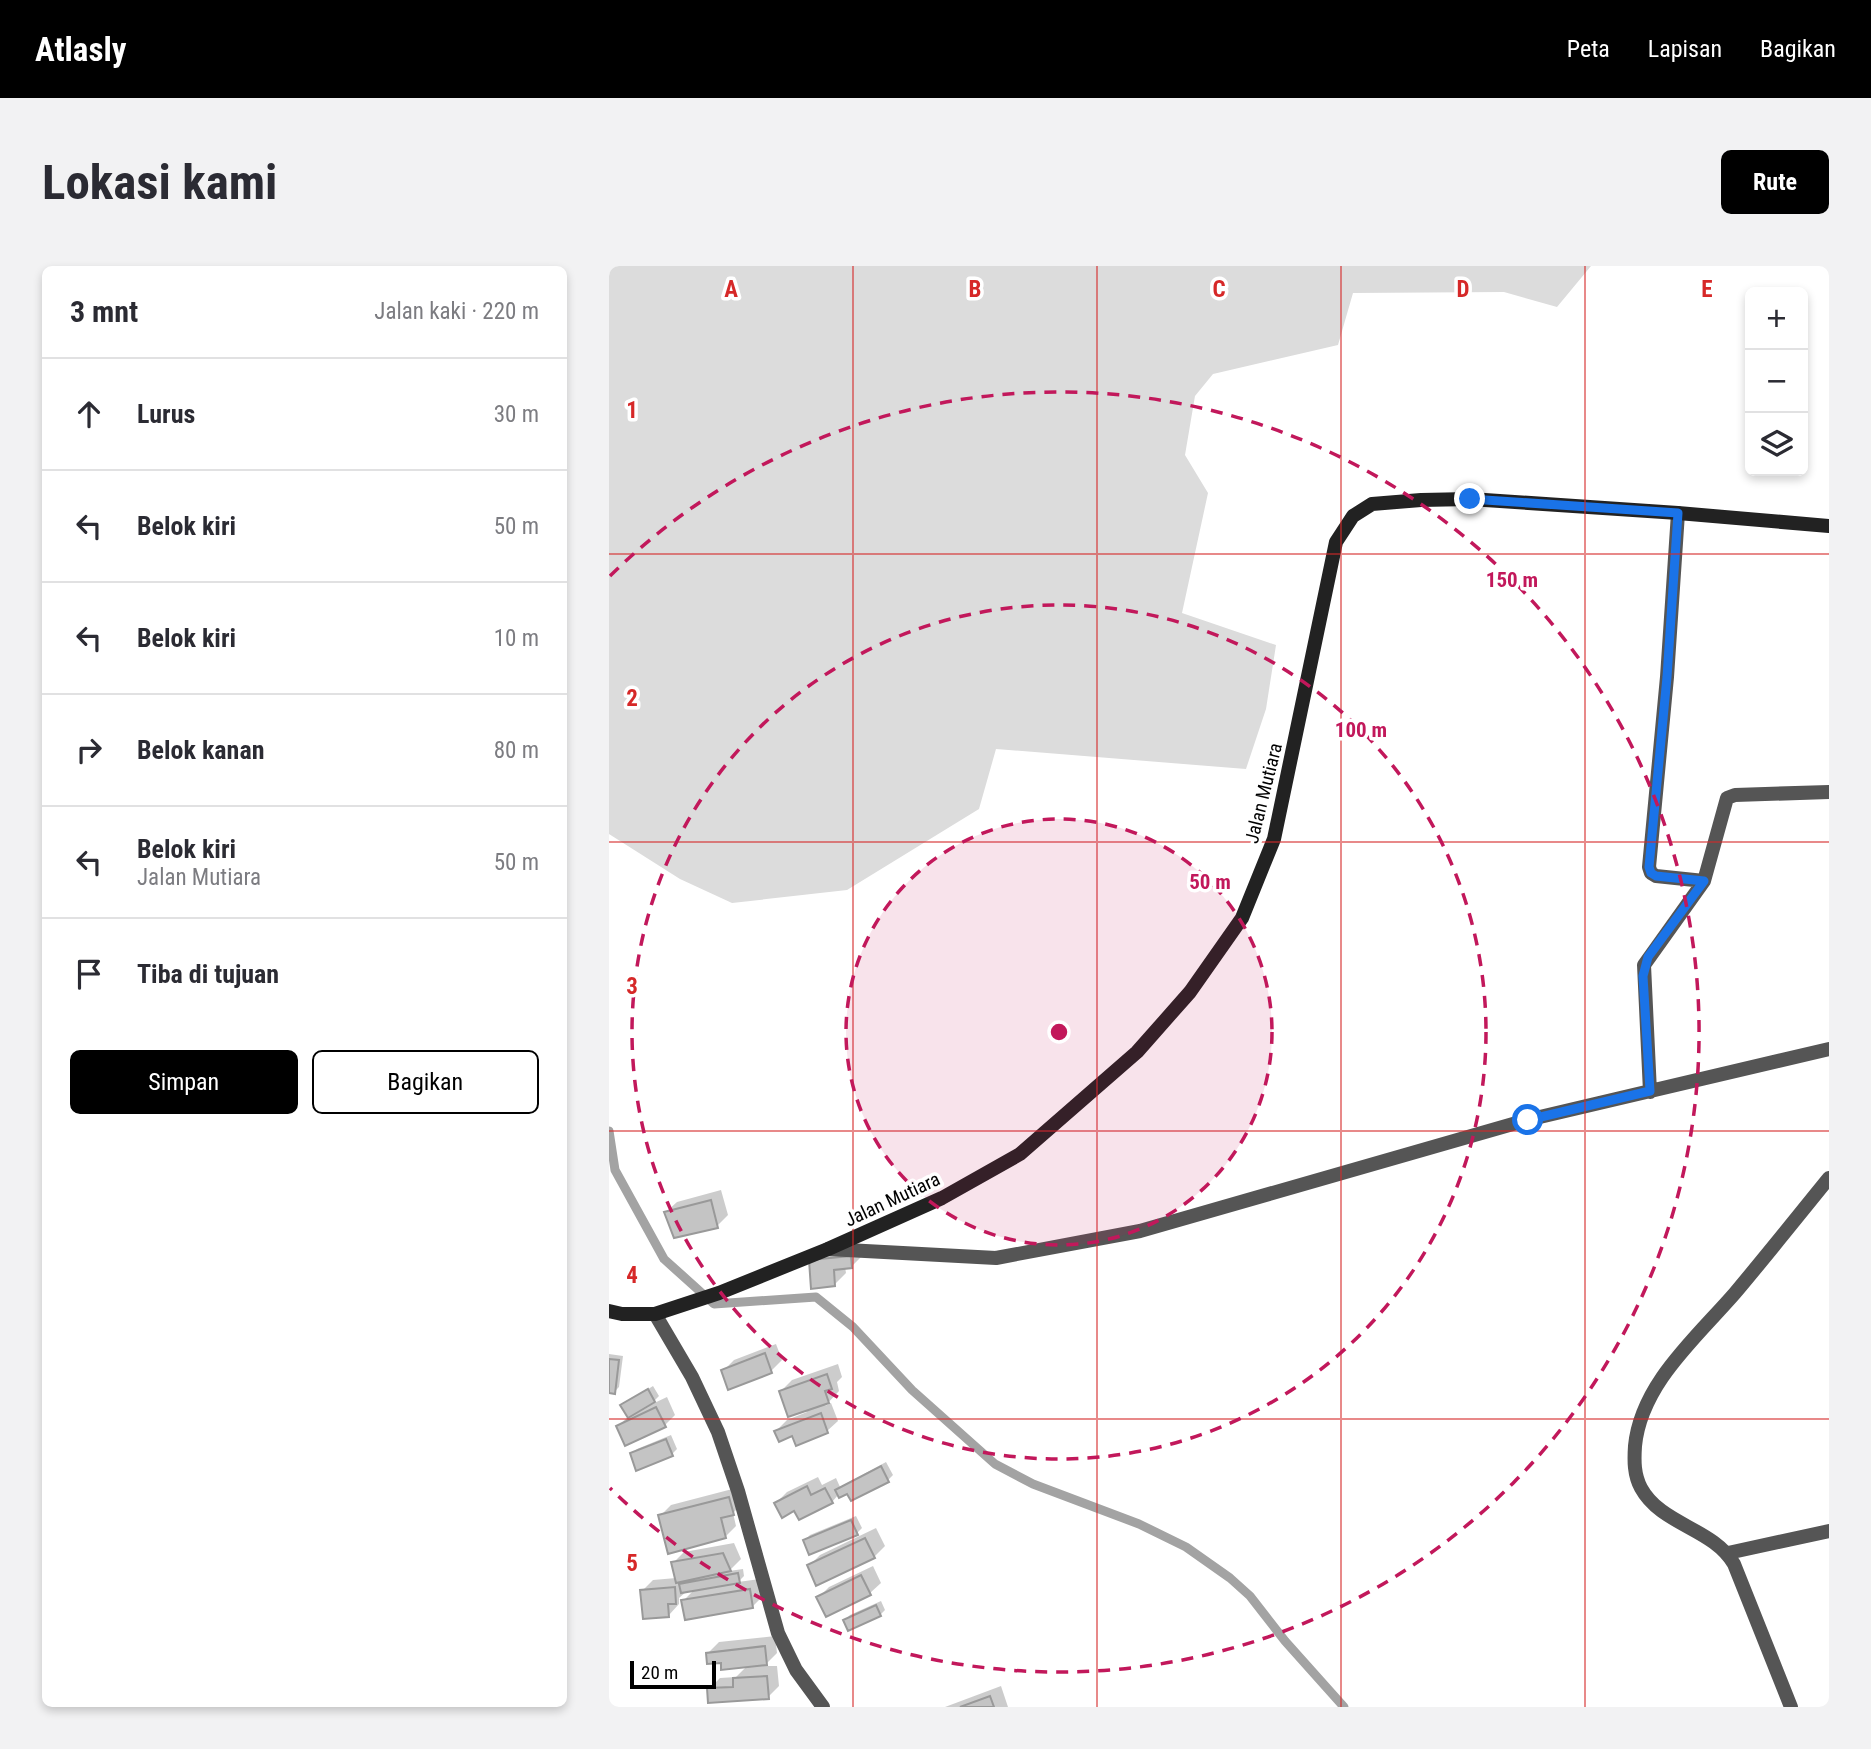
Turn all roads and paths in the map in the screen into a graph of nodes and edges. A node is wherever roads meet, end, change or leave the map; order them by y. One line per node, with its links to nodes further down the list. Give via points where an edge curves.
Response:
1 (1678, 513): 2 (street, Jalan Mutiara); 4 (street, via 1649,867 1656,876); 8 (street, Jalan Mutiara, via 1470,499 1372,504 1353,516 1336,542 1274,839 1242,918 1190,992 1137,1052 1020,1154 942,1198)
2 (1829, 526)
3 (1829, 792): 4 (street, via 1729,796)
4 (1704, 881): 6 (street, via 1644,965)
5 (1829, 1049): 6 (street)
6 (1650, 1091): 8 (street, via 1528,1120 1140,1231 996,1258)
7 (1829, 1178): 12 (street, via 1688,1345 1649,1399 1640,1420 1634,1460 1641,1489 1665,1514)
8 (828, 1249): 10 (street, Jalan Mutiara)
9 (609, 1311): 10 (street, Jalan Mutiara)
10 (655, 1314): 13 (street, via 718,1432 778,1633 796,1670)
11 (1829, 1531): 12 (street)
12 (1728, 1553): 14 (street)
13 (823, 1707)
14 (1791, 1707)

